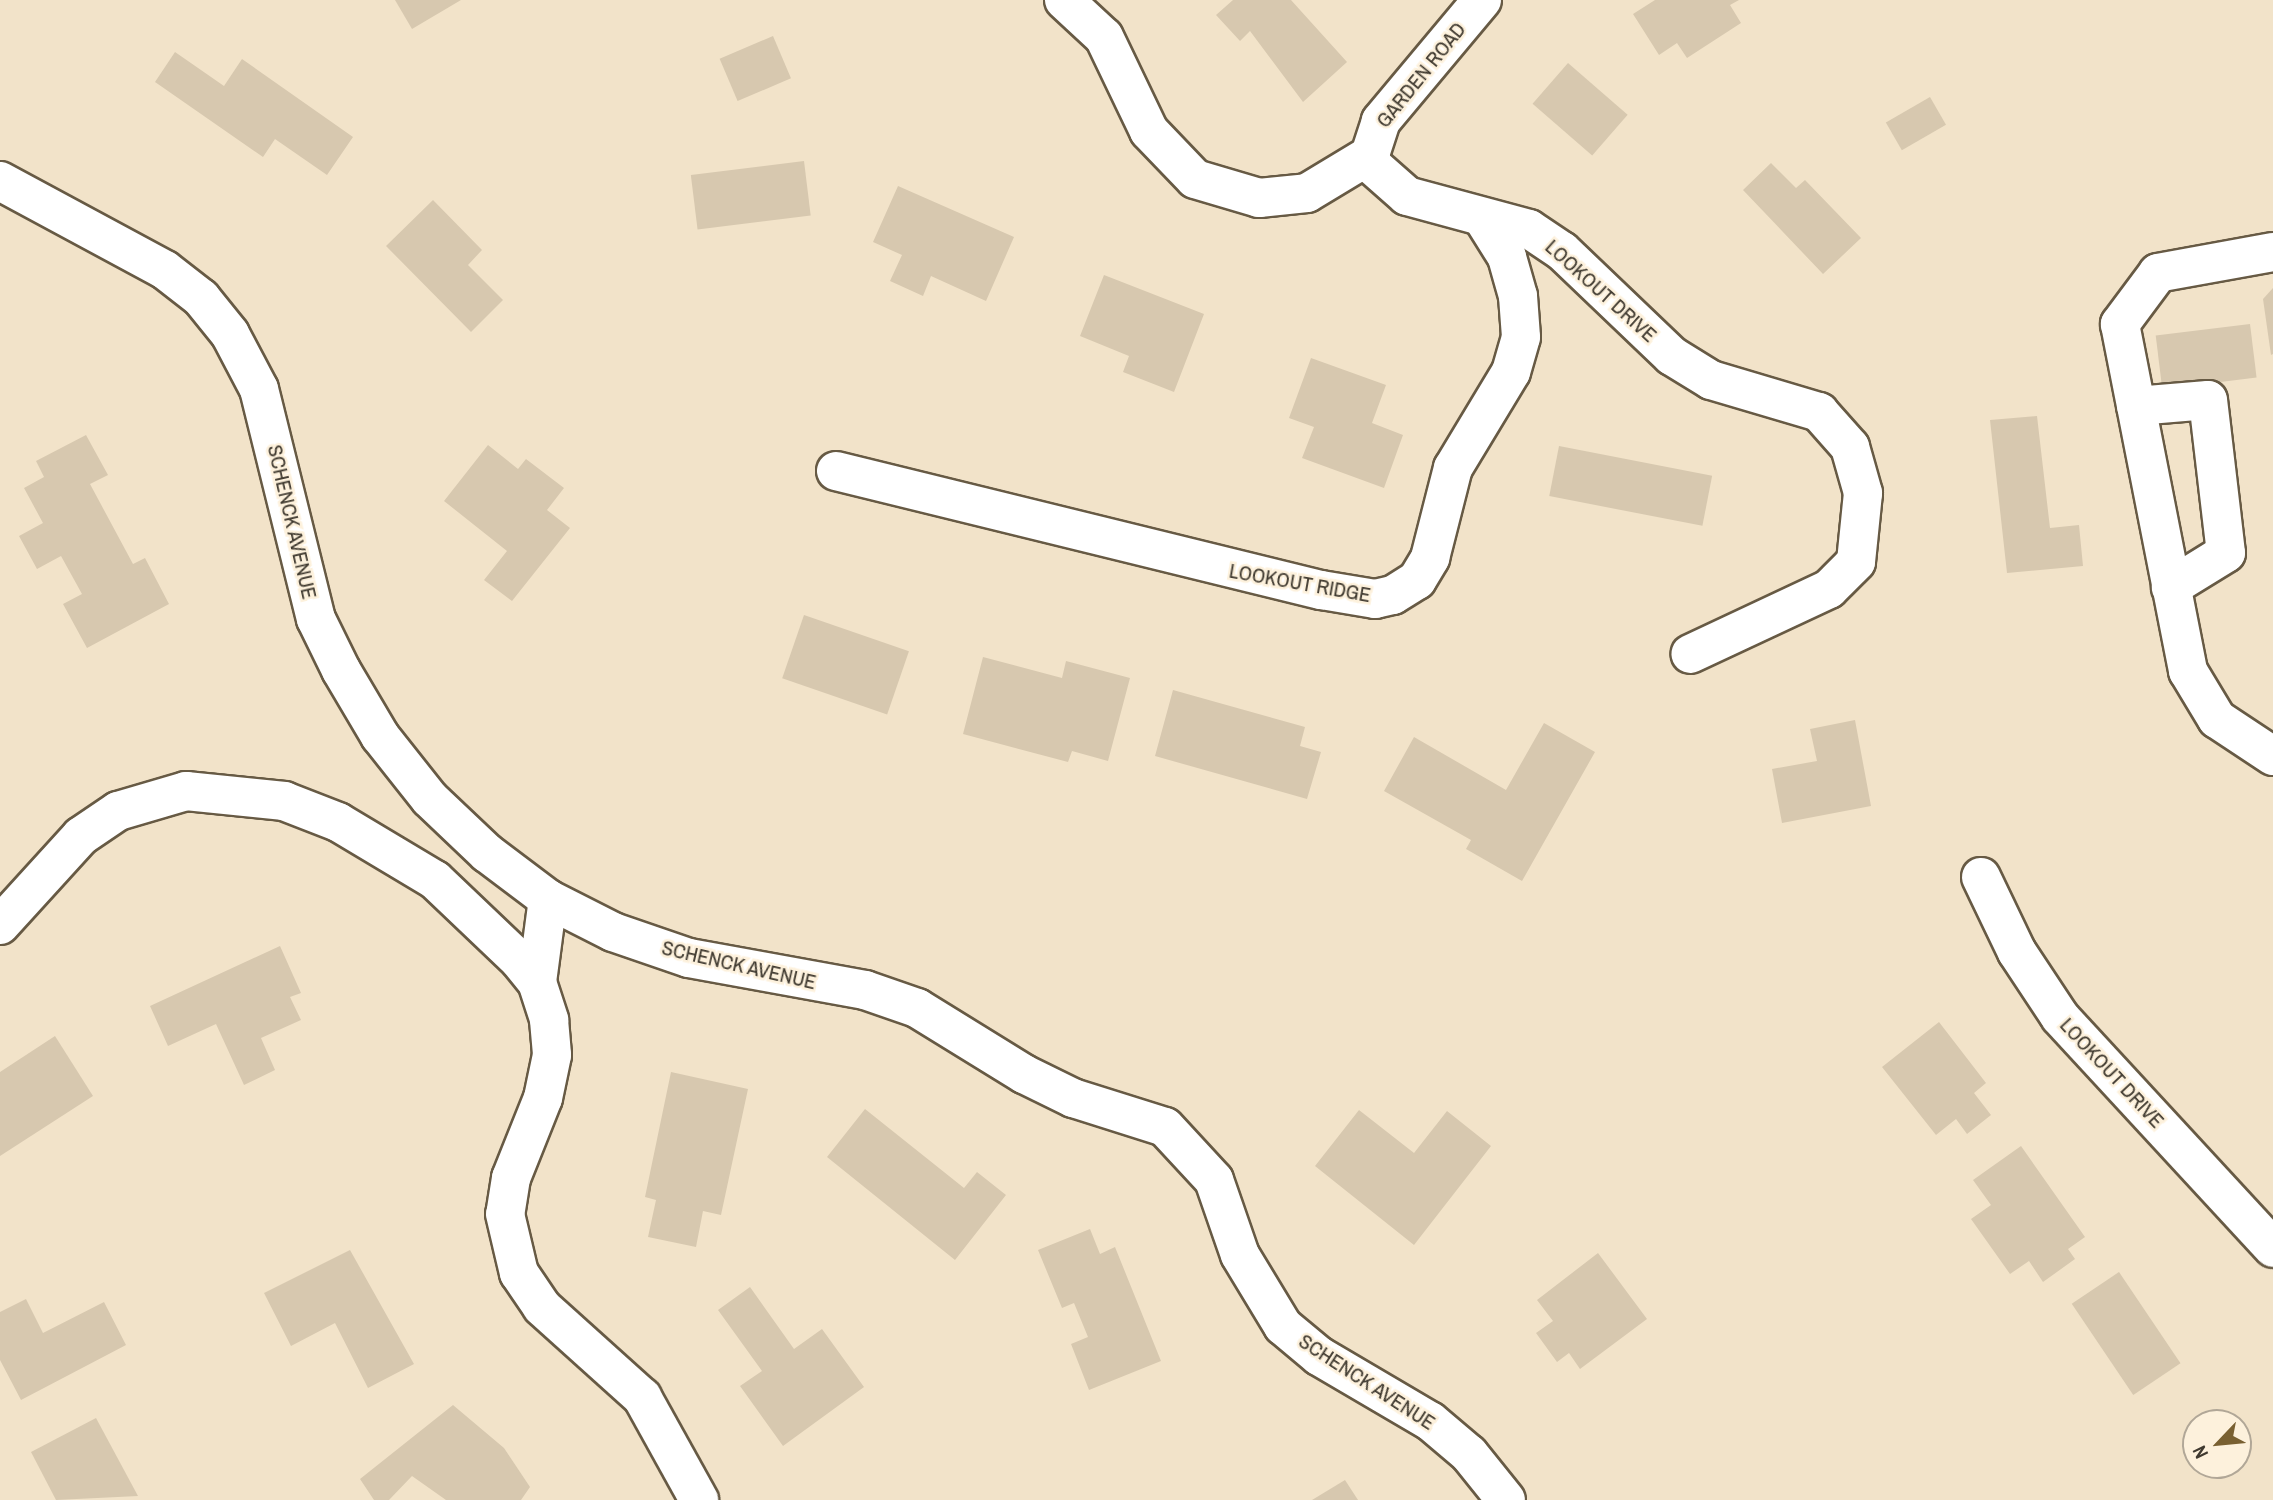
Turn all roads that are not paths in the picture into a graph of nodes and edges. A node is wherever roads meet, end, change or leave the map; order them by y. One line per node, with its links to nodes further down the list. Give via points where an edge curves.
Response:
1 (1064, 0): 3 (street, via 1104,37 1149,131 1195,179 1259,198 1307,193)
2 (1482, 0): 3 (street, GARDEN ROAD, via 1381,121)
3 (1370, 155): 5 (street, LOOKOUT DRIVE, via 1390,186 1407,196)
4 (0, 181): 13 (street, SCHENCK AVENUE, via 165,270 201,298 230,334 259,389 301,568 341,670 380,736 430,799)
5 (1482, 217): 8 (street, LOOKOUT RIDGE, via 1507,257 1518,296 1521,337 1511,372 1453,468 1430,558 1417,580 1393,595 1375,599 1294,584); 10 (street, LOOKOUT DRIVE, via 1529,229 1562,251 1672,356 1711,380 1819,412 1850,447 1863,493 1856,562 1829,589)
6 (2273, 252): 7 (street, via 2158,273 2120,324)
7 (2137, 406): 9 (street); 9 (street, via 2208,400 2226,553)
8 (836, 471)
9 (2171, 587): 11 (street, via 2188,671 2199,690 2217,719)
10 (1690, 654)
11 (2273, 756)
12 (1981, 877): 16 (street, LOOKOUT DRIVE, via 2017,952 2060,1017)
13 (548, 899): 15 (street); 18 (street, SCHENCK AVENUE, via 689,958 865,990 917,1008 1024,1074 1073,1098 1165,1126 1214,1180 1240,1255 1283,1326 1319,1356 1430,1421)
14 (0, 926): 15 (street, via 81,836 118,811 161,795 233,792 284,801 398,854 435,880)
15 (537, 982): 17 (street, via 552,1055 543,1098 511,1178 508,1244 542,1307 642,1397)
16 (2273, 1248)
17 (699, 1500)
18 (1506, 1500)

